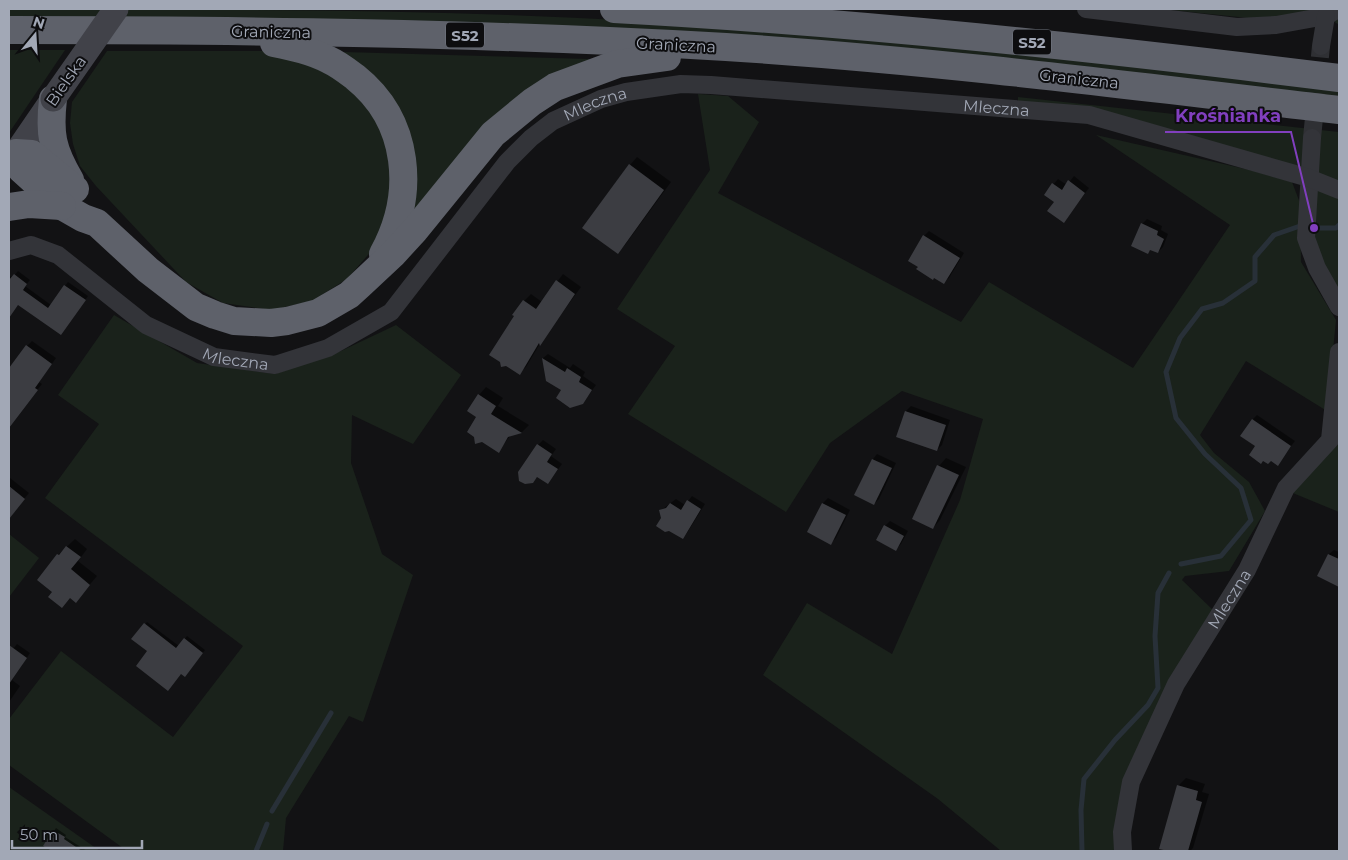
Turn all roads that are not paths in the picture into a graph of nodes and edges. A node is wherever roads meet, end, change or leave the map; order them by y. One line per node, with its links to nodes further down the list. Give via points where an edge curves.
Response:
1 (116, 9): 10 (main road, Bielska, bridge)
2 (614, 9): 9 (highway, Graniczna / S52, via 921,31)
3 (1086, 9): 4 (street, via 1237,27 1276,25)
4 (1332, 12): 7 (street)
5 (9, 30): 6 (highway, Graniczna / S52)
6 (203, 31): 8 (highway, Graniczna / S52, via 465,35); 19 (highway, via 288,46 331,60 362,82 386,112 403,162 402,202 398,222 388,244)
7 (1321, 46)
8 (726, 47): 11 (highway, Graniczna / S52, via 988,69); 19 (highway, via 617,64 555,87 493,134 415,230)
9 (1339, 78)
10 (54, 99): 13 (main road, Bielska); 16 (highway, via 51,124)
11 (1339, 110)
12 (1312, 138): 14 (street)
13 (16, 153): 16 (highway, via 21,170)
14 (1309, 178): 15 (street, Mleczna); 18 (street, Mleczna, via 1089,115 682,84 601,99 553,121 507,162 391,312 328,348 275,365 214,357 146,325 58,255 31,245); 20 (street, via 1306,238 1317,268)
15 (1339, 190)
16 (68, 198): 17 (highway); 19 (highway, via 83,218 97,223 176,293 215,315 270,323 305,317 335,304)
17 (9, 207)
18 (9, 251)
19 (360, 285)
20 (1339, 307)
21 (1339, 352): 22 (street, Mleczna, via 1330,440 1286,488 1248,570 1176,684 1132,782 1122,832)
22 (1123, 851)

